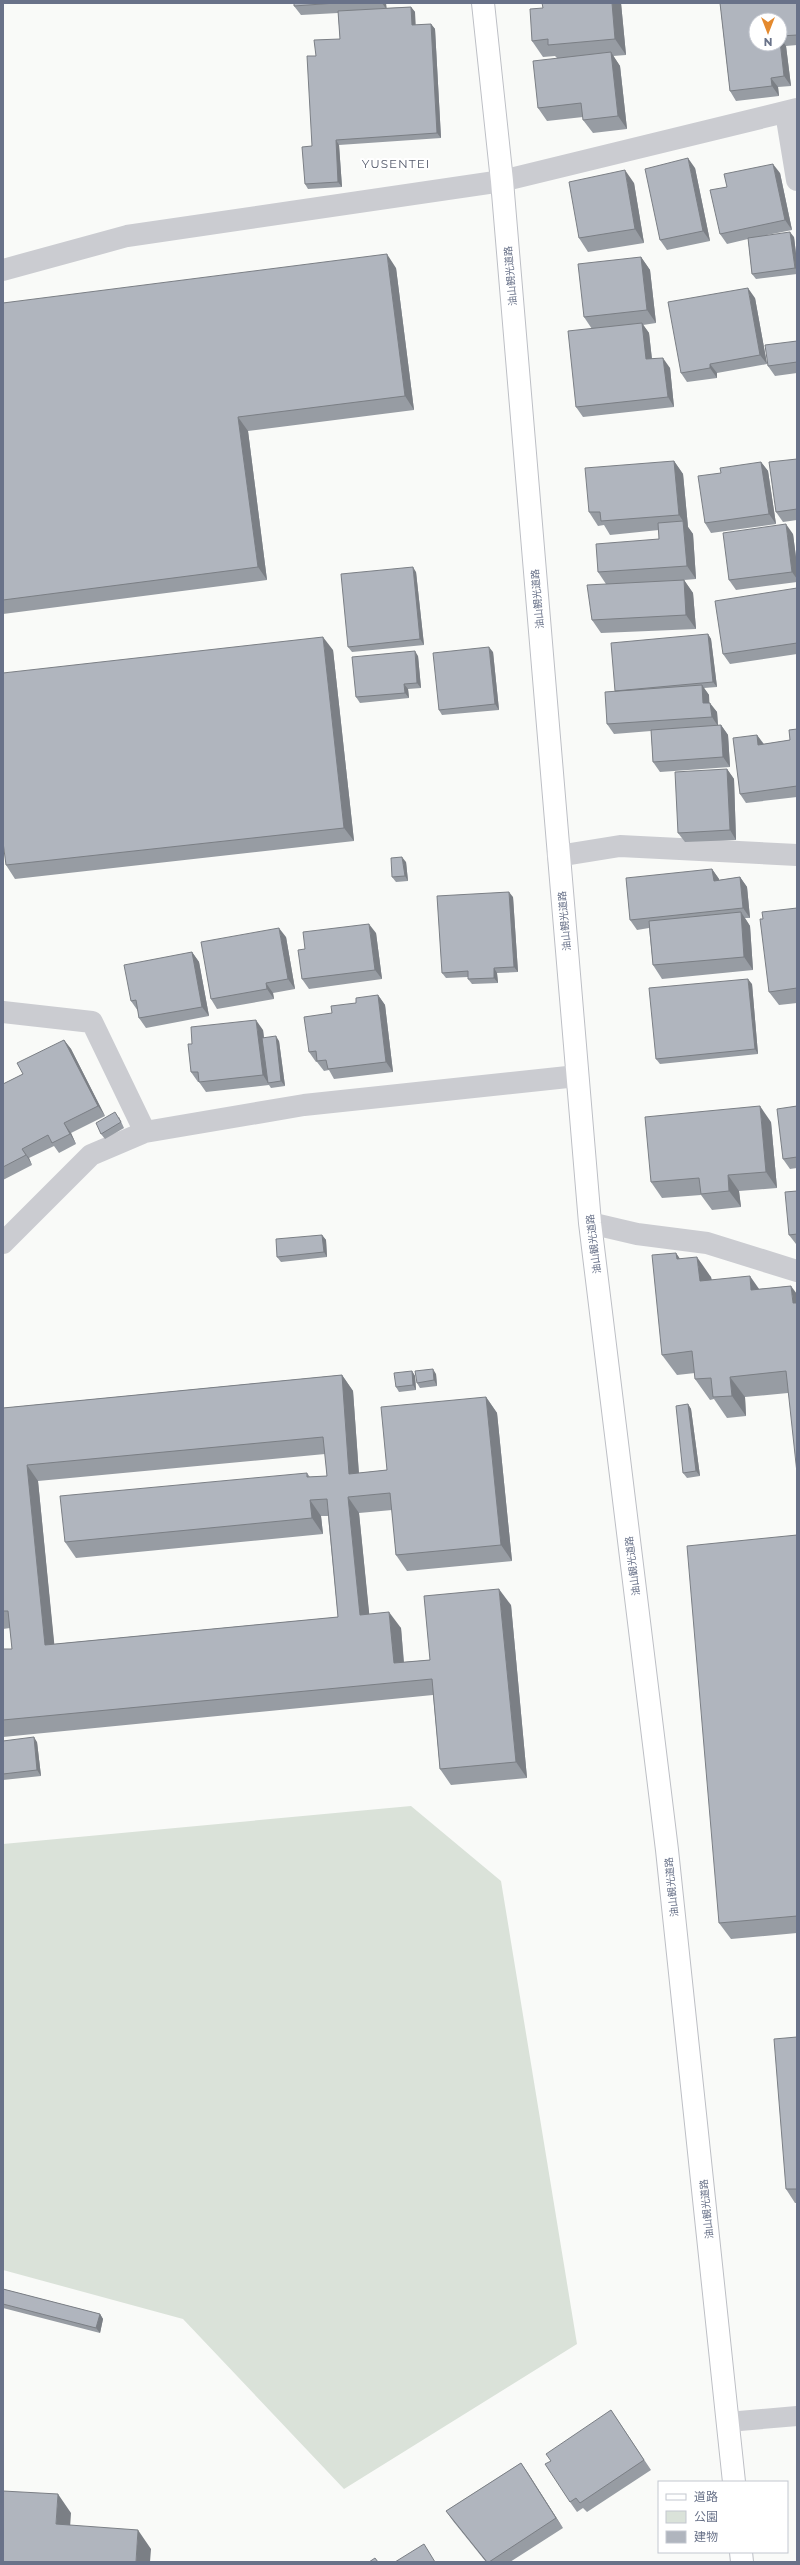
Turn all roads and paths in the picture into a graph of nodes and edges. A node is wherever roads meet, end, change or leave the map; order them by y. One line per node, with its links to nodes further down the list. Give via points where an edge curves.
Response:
1 (483, 3): 4 (street, 油山観光道路)
2 (792, 111): 3 (street); 4 (street)
3 (797, 180)
4 (502, 181): 5 (street, via 127,236); 7 (street, 油山観光道路)
5 (3, 270)
6 (797, 855): 7 (street, via 620,846)
7 (558, 856): 9 (street, 油山観光道路)
8 (3, 1012): 10 (street, via 92,1022)
9 (577, 1076): 10 (street, via 304,1105); 11 (street, 油山観光道路)
10 (145, 1132): 12 (street, via 91,1155)
11 (590, 1223): 13 (street, via 637,1234 707,1243); 15 (street, 油山観光道路, via 667,1850)
12 (3, 1243)
13 (797, 1271)
14 (797, 2416): 15 (lane)
15 (728, 2422): 16 (street, 油山観光道路)
16 (734, 2481)

